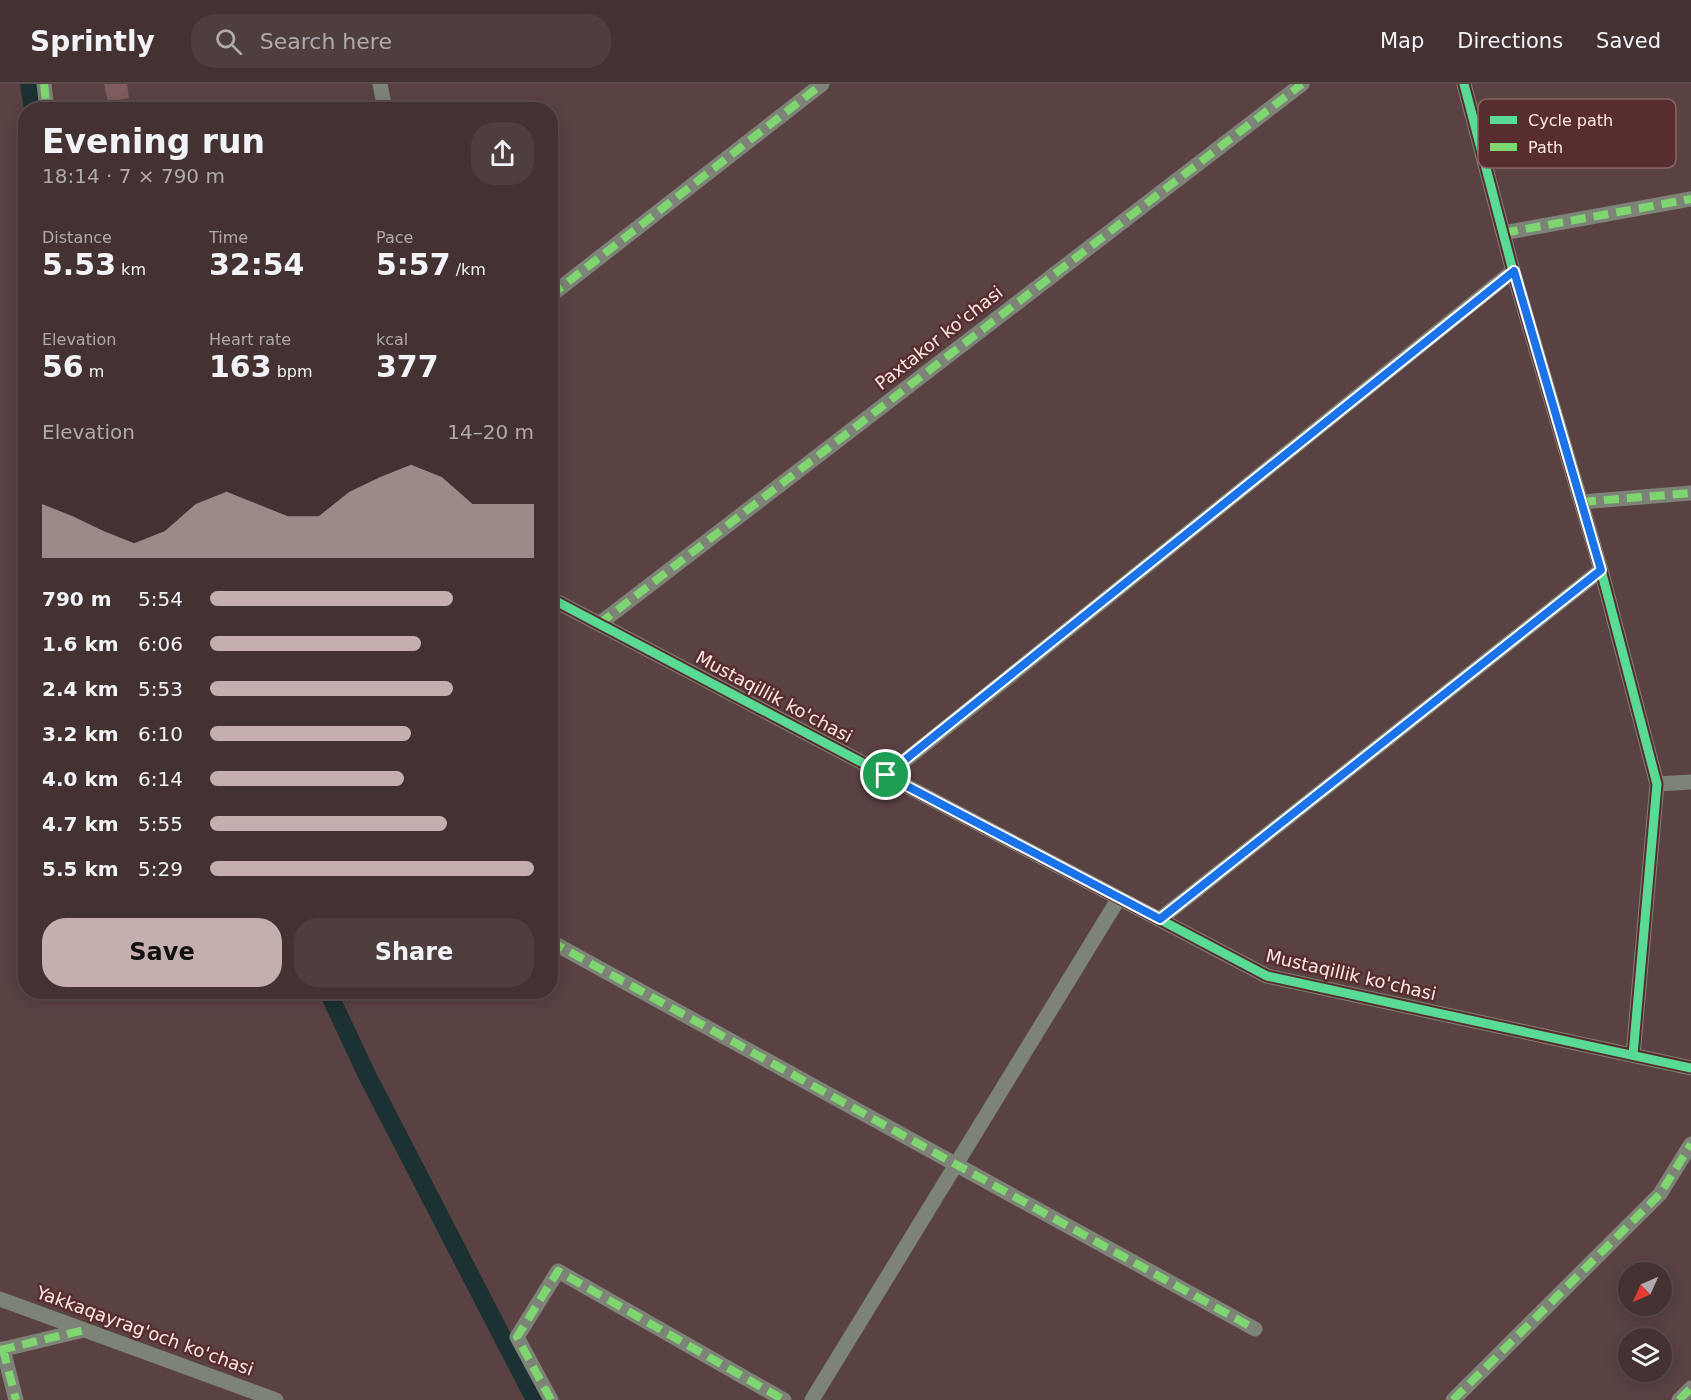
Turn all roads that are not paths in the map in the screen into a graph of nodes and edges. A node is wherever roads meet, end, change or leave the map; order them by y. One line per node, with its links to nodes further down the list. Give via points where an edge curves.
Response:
1 (44, 84): 6 (street)
2 (380, 84): 7 (street)
3 (822, 84): 13 (street)
4 (1302, 84): 18 (street, Paxtakor ko'chasi)
5 (1464, 84): 8 (street)
6 (46, 102)
7 (383, 102)
8 (1478, 137)
9 (1486, 168): 11 (street)
10 (1691, 199): 11 (street)
11 (1503, 232): 12 (street)
12 (1514, 271): 15 (street); 19 (street)
13 (558, 290)
14 (1691, 493): 15 (street)
15 (1581, 502): 16 (street)
16 (1601, 570): 21 (street); 23 (street)
17 (558, 601): 18 (street, Mustaqillik ko'chasi)
18 (599, 624): 19 (street, Mustaqillik ko'chasi)
19 (886, 775): 22 (street, Mustaqillik ko'chasi)
20 (1691, 782): 21 (street)
21 (1657, 784): 25 (street)
22 (1119, 898): 23 (street, Mustaqillik ko'chasi); 28 (street)
23 (1160, 919): 25 (street, Mustaqillik ko'chasi, via 1267,976)
24 (558, 945): 28 (street)
25 (1633, 1055): 26 (street, Mustaqillik ko'chasi)
26 (1691, 1068)
27 (1691, 1144): 39 (street, via 1660,1194)
28 (955, 1166): 30 (street); 38 (street)
29 (0, 1299): 31 (street, Yakkaqayrag'och ko'chasi)
30 (1255, 1329)
31 (84, 1330): 32 (street); 35 (street, Yakkaqayrag'och ko'chasi)
32 (1, 1350): 34 (street)
33 (1691, 1388): 40 (street)
34 (16, 1400)
35 (276, 1400)
36 (550, 1400): 37 (street, via 517,1337 558,1271)
37 (784, 1400)
38 (812, 1400)
39 (1452, 1400)
40 (1679, 1400)

